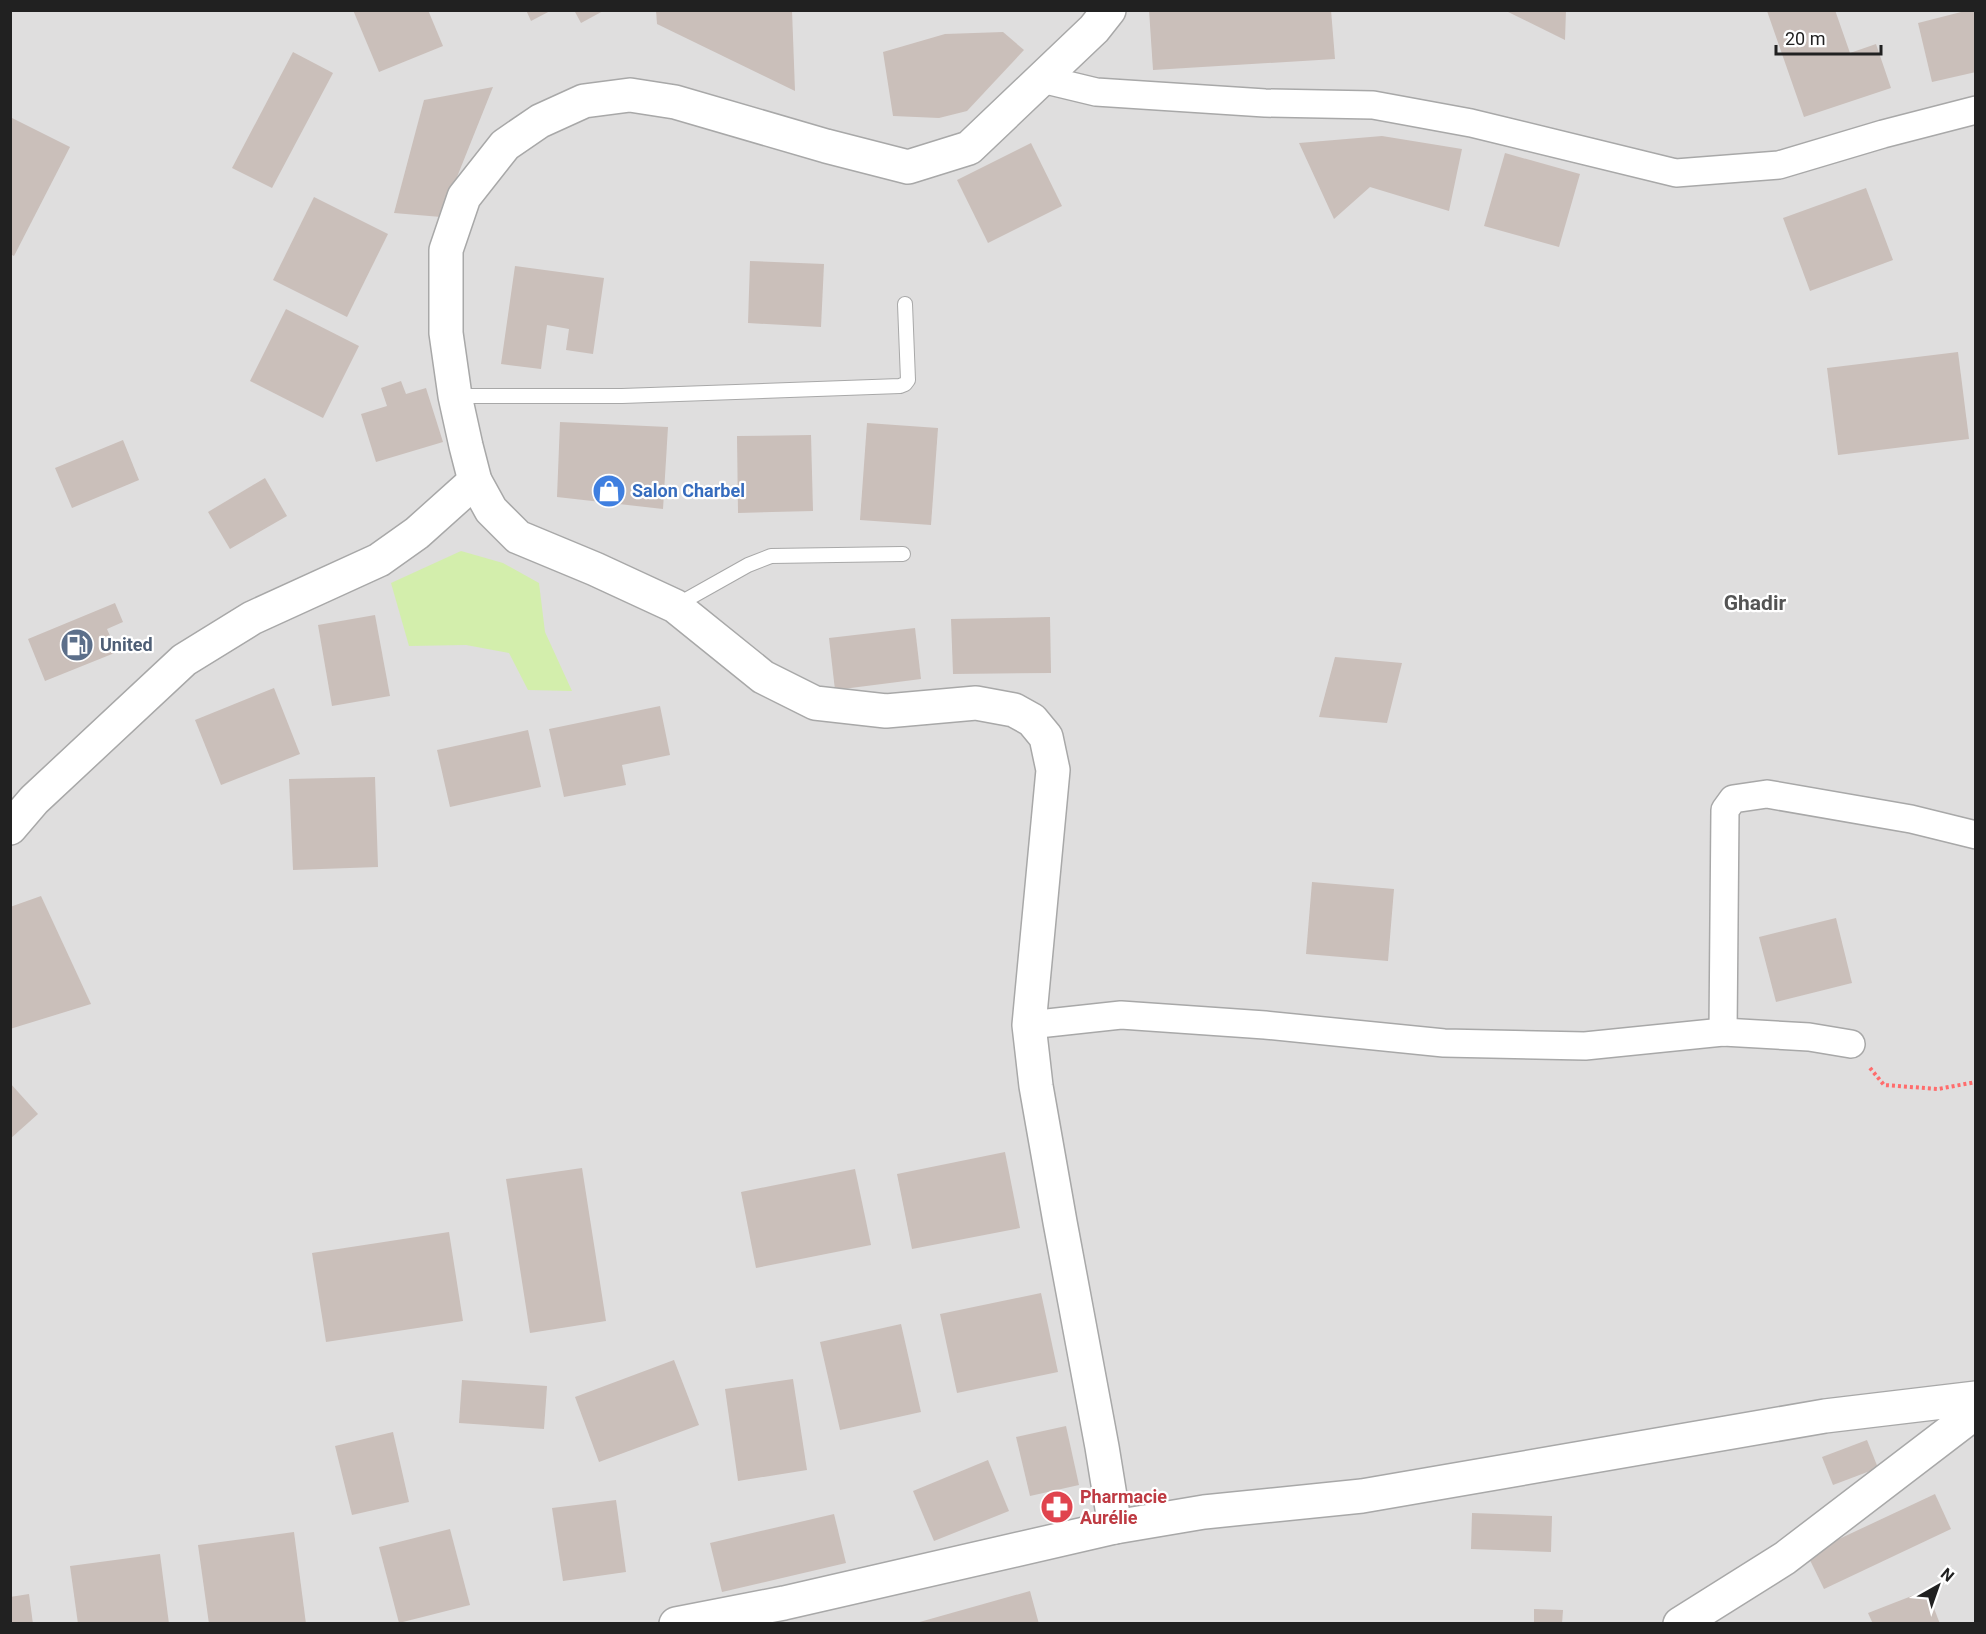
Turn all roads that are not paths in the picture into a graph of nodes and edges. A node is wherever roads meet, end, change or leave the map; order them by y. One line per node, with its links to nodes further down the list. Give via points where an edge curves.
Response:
1 (1109, 10): 2 (street)
2 (1042, 79): 3 (street, via 1116,94 1373,105 1471,123 1676,173 1779,165); 5 (street, via 969,148 908,167 675,102 630,94 584,101 540,121 505,145 464,197 446,250 446,333)
3 (1976, 110)
4 (905, 304): 5 (lane, via 908,380 900,386 622,396)
5 (455, 396): 6 (street)
6 (475, 481): 8 (street, via 491,510 518,537); 9 (street, via 417,533 379,560 252,618 184,660 34,800)
7 (903, 554): 8 (lane, via 771,556)
8 (675, 606): 11 (street, via 763,677 816,703 885,711 976,703 1014,710 1032,720 1046,737 1053,770)
9 (10, 828)
10 (1976, 835): 12 (street, via 1911,819 1767,794 1733,799 1725,810)
11 (1029, 1025): 12 (street, via 1121,1015 1444,1043 1585,1046); 16 (street, via 1036,1086)
12 (1723, 1032): 13 (street, via 1809,1037)
13 (1851, 1044)
14 (1976, 1398): 16 (street, via 1825,1416 1362,1496 1204,1512)
15 (1976, 1412): 18 (street, via 1785,1558)
16 (1115, 1527): 17 (street, via 784,1603)
17 (676, 1623)
18 (1680, 1623)

